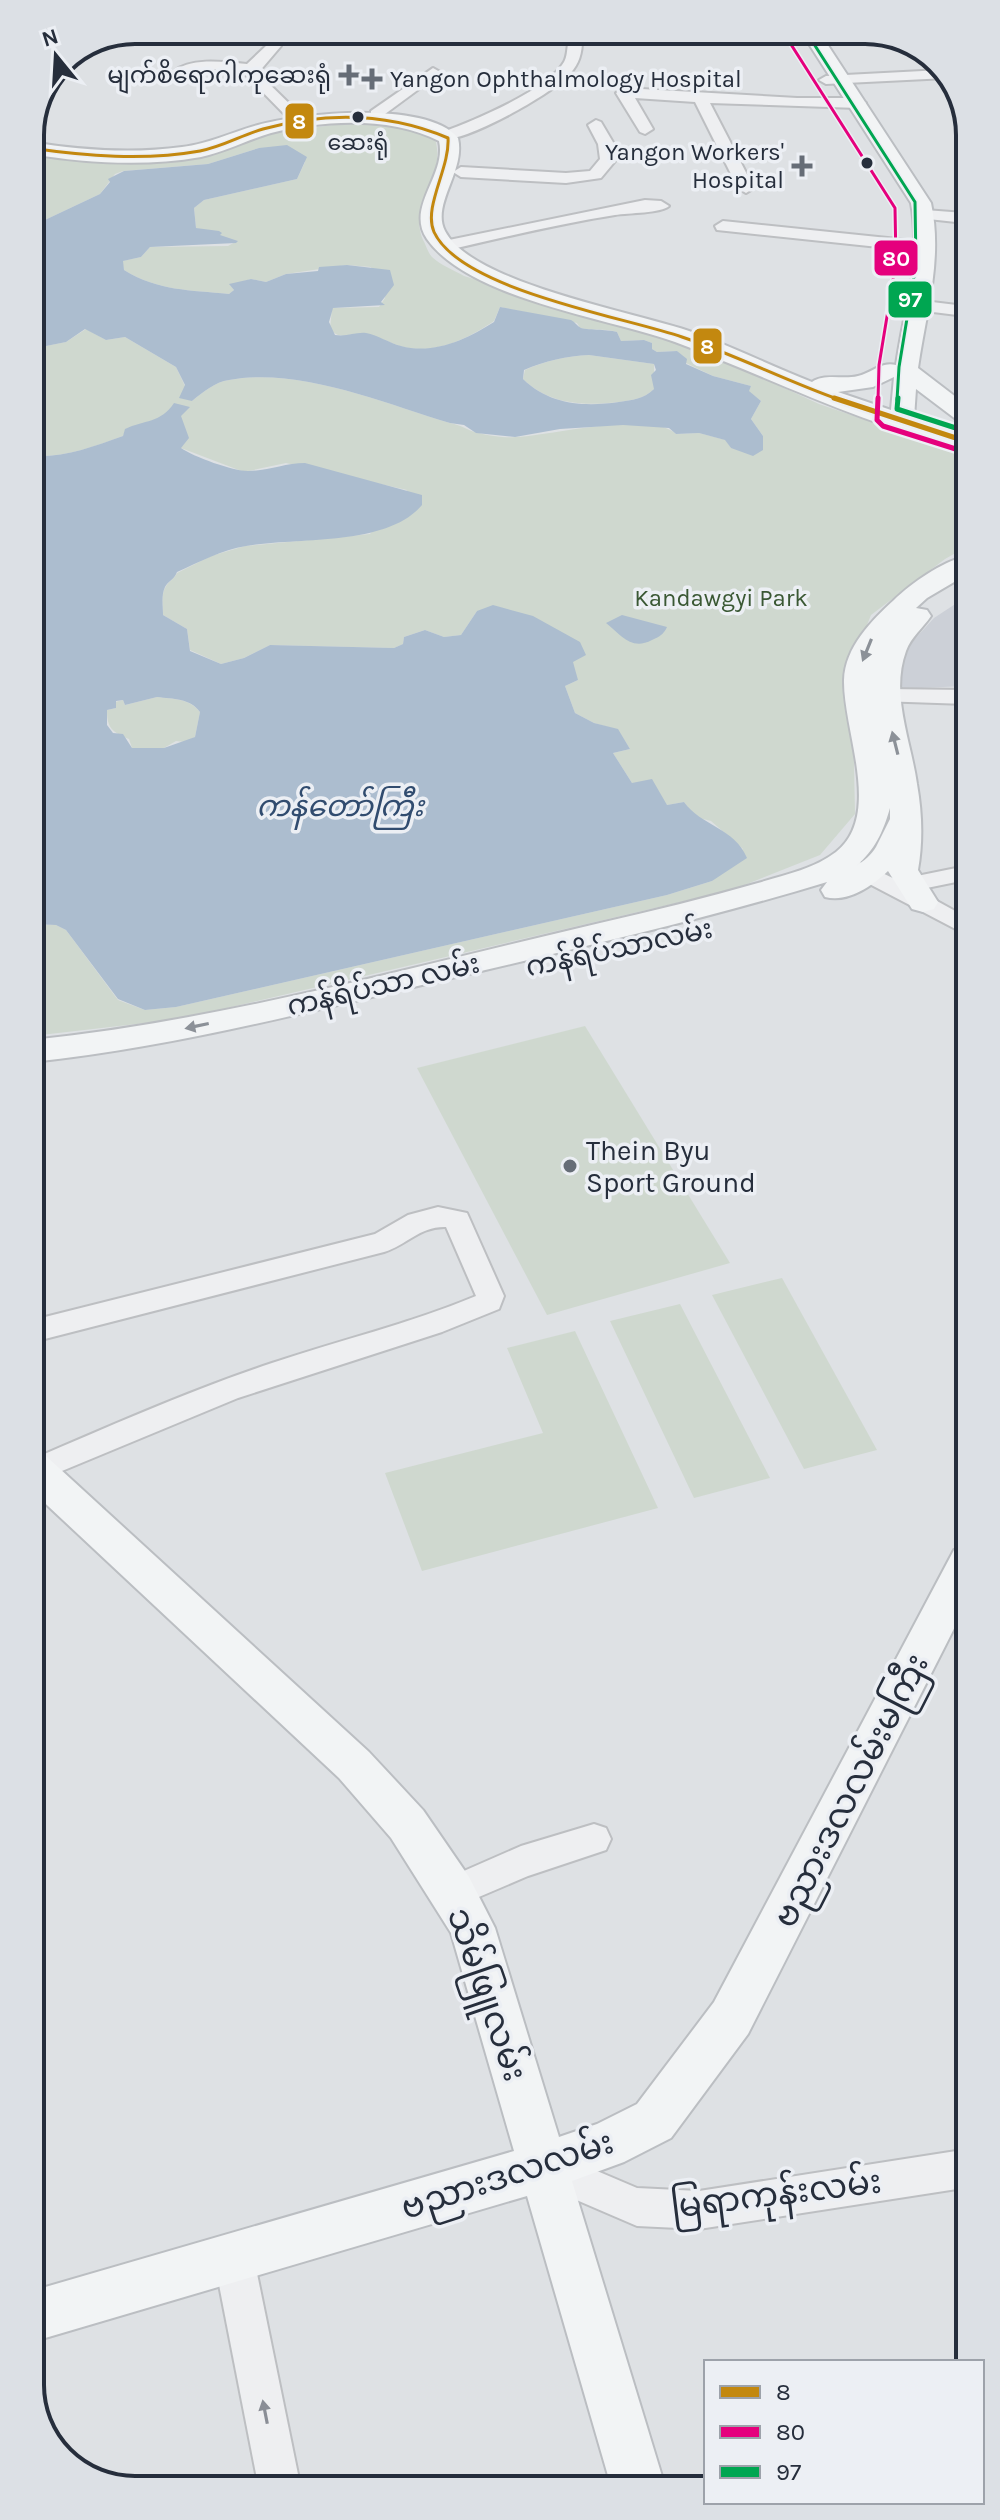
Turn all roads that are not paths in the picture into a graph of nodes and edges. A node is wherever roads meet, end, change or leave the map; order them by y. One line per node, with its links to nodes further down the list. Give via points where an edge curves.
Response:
1 (275, 44): 5 (street)
2 (575, 44): 16 (street, via 570,64 558,77 493,118)
3 (804, 44): 9 (main road)
4 (816, 44): 9 (main road)
5 (251, 69): 6 (street, via 217,65); 13 (street)
6 (181, 71)
7 (433, 72): 12 (street)
8 (932, 75): 9 (street)
9 (834, 80): 11 (main road)
10 (700, 97): 11 (street); 15 (street, via 624,93); 20 (street)
11 (850, 104): 22 (main road, via 921,203)
12 (376, 114): 13 (main road); 16 (main road, via 430,119)
13 (299, 119): 16 (main road, via 394,122); 17 (main road, via 252,125 198,145 164,149); 18 (main road, via 218,147 178,153 87,155)
14 (596, 125): 19 (street, via 608,160 595,175)
15 (645, 129)
16 (451, 135): 19 (main road, via 465,148); 25 (main road, via 451,158 430,219 436,236)
17 (44, 142)
18 (44, 150)
19 (461, 172): 25 (main road, via 444,218)
20 (746, 188)
21 (661, 206): 25 (street, via 589,214)
22 (915, 210): 23 (street); 26 (main road); 27 (main road, via 925,251)
23 (956, 217)
24 (723, 226): 26 (street)
25 (451, 244): 30 (main road, via 548,289 690,328); 32 (main road, via 474,267 522,289 677,335 826,396)
26 (907, 245): 27 (main road)
27 (909, 304): 28 (street); 29 (main road)
28 (956, 310)
29 (898, 370): 30 (main road, via 850,386); 31 (main road); 32 (main road)
30 (823, 384): 32 (main road)
31 (956, 409)
32 (895, 413): 33 (main road); 34 (main road)
33 (956, 427)
34 (956, 437)
35 (956, 570): 40 (main road, ကန်ရိပ်သာ လမ်း, one-way to 40, via 918,592 867,648 858,678 875,808)
36 (956, 589): 37 (main road, ကန်ရိပ်သာလမ်း, via 900,636 887,672)
37 (887, 696): 38 (street); 39 (main road, ကန်ရိပ်သာလမ်း, one-way to 37)
38 (956, 697)
39 (904, 821): 40 (main road, ကန်ရိပ်သာလမ်း, via 888,856); 42 (main road, via 903,870)
40 (856, 867): 42 (street); 43 (main road, ကန်ရိပ်သာလမ်း); 45 (main road, ကန်ရိပ်သာ လမ်း, one-way to 45, via 764,894 175,1031)
41 (956, 877): 42 (street)
42 (917, 893): 43 (main road); 44 (street)
43 (805, 902): 46 (main road, ကန်ရိပ်သာလမ်း, via 187,1051)
44 (956, 920)
45 (44, 1050)
46 (44, 1073)
47 (44, 1328): 48 (street, via 384,1242 405,1226 449,1216 457,1220 490,1296 489,1302 452,1318 258,1379)
48 (44, 1466)
49 (44, 1479): 52 (main road, သိမ်ဖြူလမ်း, via 354,1765 407,1824)
50 (956, 1585): 53 (main road, ဗညားဒလလမ်းမကြီး)
51 (594, 1839): 52 (street, via 521,1862)
52 (453, 1892): 54 (main road, သိမ်ဖြူလမ်း, via 472,1928)
53 (731, 2018): 54 (main road, ဗညားဒလလမ်း, via 654,2121 607,2145)
54 (543, 2167): 55 (street, မြရာကုန်းလမ်း, via 637,2207 699,2210); 56 (main road, ဗညားဒလလမ်း); 59 (main road, သိမ်ဖြူလမ်း)
55 (956, 2178)
56 (234, 2259): 57 (main road, ဗညားဒလလမ်း); 58 (street, one-way to 56)
57 (44, 2313)
58 (277, 2476)
59 (635, 2476)

